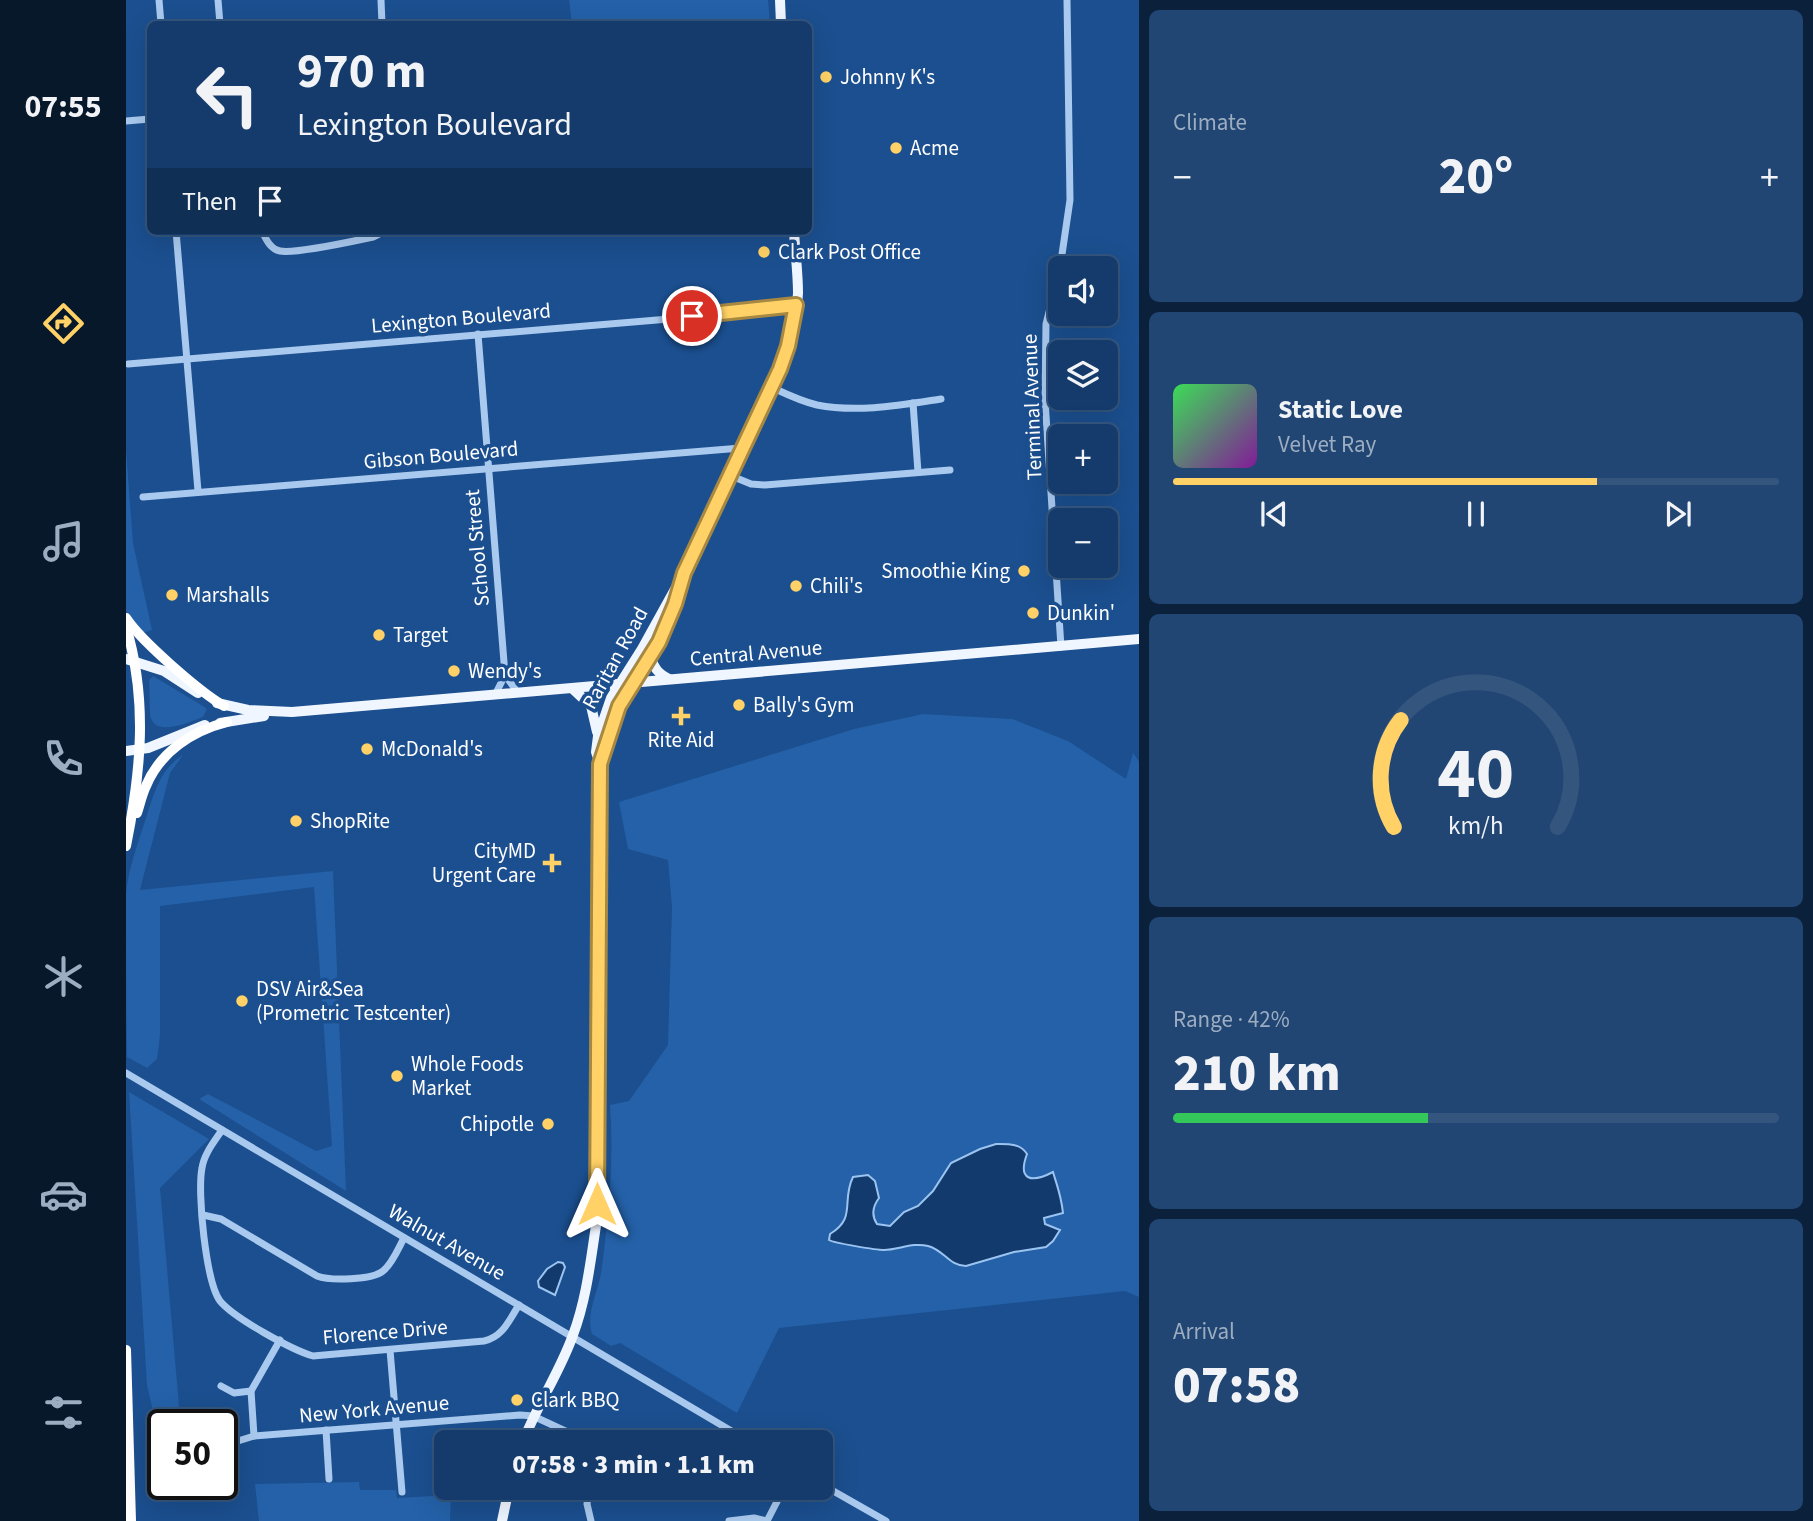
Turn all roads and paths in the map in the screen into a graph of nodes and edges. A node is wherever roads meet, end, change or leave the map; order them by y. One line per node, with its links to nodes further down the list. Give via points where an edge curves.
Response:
1 (159, 0): 6 (street)
2 (218, 0): 7 (street)
3 (381, 0): 8 (street)
4 (780, 0): 9 (main road)
5 (1067, 0): 34 (street, Terminal Avenue, via 1070,200 1046,324 1045,360)
6 (161, 21)
7 (220, 21)
8 (382, 21)
9 (781, 21)
10 (147, 119): 11 (street)
11 (126, 121)
12 (176, 235): 18 (street)
13 (264, 235): 14 (street, via 275,249 290,251)
14 (377, 235)
15 (794, 235): 16 (main road, Raritan Road)
16 (796, 305): 17 (street, Lexington Boulevard); 20 (main road, Raritan Road, via 788,346)
17 (478, 334): 18 (street, Lexington Boulevard); 24 (street, School Street)
18 (187, 360): 19 (street, Lexington Boulevard); 28 (street)
19 (128, 364)
20 (771, 387): 22 (street, via 798,400 847,409); 23 (main road, Raritan Road)
21 (941, 398): 22 (street)
22 (913, 403): 26 (street)
23 (741, 448): 24 (street, Gibson Boulevard); 27 (main road, Raritan Road)
24 (488, 469): 28 (street, Gibson Boulevard); 37 (street, School Street)
25 (950, 470): 26 (street)
26 (918, 472): 27 (street, via 765,485)
27 (729, 475): 30 (main road, Raritan Road)
28 (198, 492): 29 (street, Gibson Boulevard)
29 (144, 497)
30 (684, 573): 35 (main road, Raritan Road); 40 (main road, Raritan Road)
31 (126, 618): 44 (highway, via 139,635)
32 (126, 627): 36 (highway)
33 (1139, 639): 34 (main road, Central Avenue)
34 (1060, 647): 38 (main road, Central Avenue)
35 (651, 657): 38 (main road, via 658,672); 39 (main road, Raritan Road)
36 (131, 660): 44 (main road, Central Avenue, via 164,671); 48 (highway, via 141,709)
37 (505, 675): 42 (street); 43 (street)
38 (670, 680): 39 (main road, Central Avenue)
39 (634, 683): 40 (main road, Central Avenue); 50 (main road, Raritan Road, via 616,714)
40 (620, 684): 41 (main road, Central Avenue); 47 (main road, Raritan Road, via 606,707)
41 (573, 689): 42 (main road, Central Avenue); 47 (main road, via 591,706)
42 (518, 693): 43 (main road, Central Avenue)
43 (495, 695): 45 (main road, Central Avenue)
44 (224, 706): 45 (main road, Central Avenue)
45 (292, 712): 46 (main road, Central Avenue)
46 (227, 722): 48 (main road, Central Avenue, via 198,727); 51 (highway, via 189,737 161,760)
47 (598, 736): 50 (main road, Raritan Road)
48 (141, 749): 49 (main road, Central Avenue); 51 (highway)
49 (126, 751)
50 (600, 764): 58 (main road, Raritan Road, via 597,1219)
51 (130, 828): 52 (highway)
52 (126, 846)
53 (126, 1073): 54 (street, Walnut Avenue)
54 (222, 1130): 55 (street, Florence Drive, via 203,1163); 56 (street, Walnut Avenue)
55 (203, 1215): 56 (street, via 221,1219 329,1280 379,1274); 59 (street, Florence Drive, via 216,1294 233,1312)
56 (404, 1238): 57 (street, Walnut Avenue)
57 (519, 1305): 58 (street, Walnut Avenue); 61 (street, Florence Drive, via 495,1339)
58 (573, 1336): 64 (main road, Raritan Road); 69 (street, Walnut Avenue)
59 (280, 1340): 61 (street, Florence Drive, via 313,1356); 63 (street)
60 (126, 1350): 78 (highway)
61 (390, 1350): 65 (street)
62 (221, 1386): 63 (street, via 234,1393)
63 (251, 1391): 70 (street)
64 (533, 1416): 65 (street, New York Avenue); 67 (main road, Raritan Road); 68 (street)
65 (396, 1424): 66 (street, New York Avenue); 73 (street)
66 (326, 1430): 70 (street, New York Avenue); 72 (street)
67 (528, 1430)
68 (563, 1430)
69 (730, 1430)
70 (254, 1436): 71 (street, New York Avenue)
71 (238, 1441)
72 (330, 1479)
73 (402, 1492)
74 (833, 1492): 83 (street)
75 (506, 1500): 79 (main road)
76 (588, 1500): 80 (street)
77 (778, 1500): 82 (street)
78 (131, 1521)
79 (502, 1521)
80 (591, 1521)
81 (729, 1521): 82 (street)
82 (767, 1521)
83 (886, 1521)

